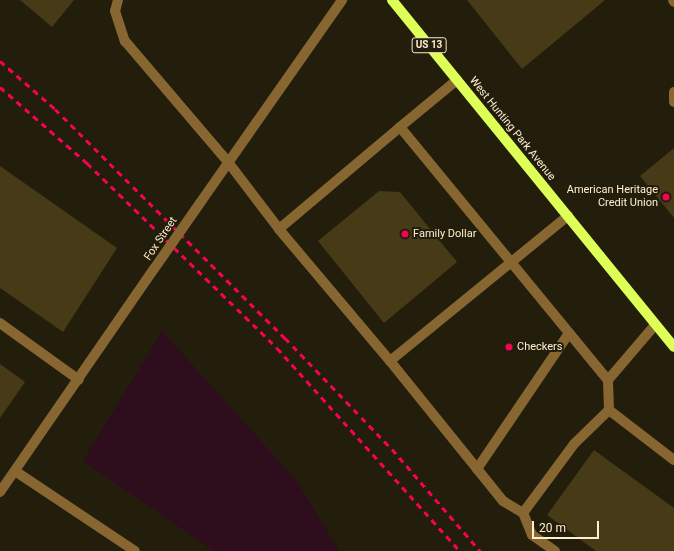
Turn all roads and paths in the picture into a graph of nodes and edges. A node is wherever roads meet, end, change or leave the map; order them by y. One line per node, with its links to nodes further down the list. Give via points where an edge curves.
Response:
1 (118, 0): 8 (street, via 115,11 125,41)
2 (342, 0): 8 (street, Fox Street)
3 (392, 0): 4 (main road, West Hunting Park Avenue / US 13)
4 (457, 80): 7 (street); 9 (main road, West Hunting Park Avenue / US 13)
5 (674, 92): 6 (street)
6 (674, 102)
7 (400, 127): 10 (street); 11 (street)
8 (228, 162): 10 (street); 17 (street, Fox Street, bridge)
9 (568, 216): 11 (street); 13 (main road, West Hunting Park Avenue / US 13)
10 (278, 229): 16 (street)
11 (511, 263): 14 (street); 16 (street)
12 (0, 322): 17 (street)
13 (655, 325): 15 (main road, West Hunting Park Avenue / US 13); 18 (street)
14 (569, 334): 18 (street); 21 (street)
15 (674, 347)
16 (390, 361): 21 (street)
17 (79, 380): 22 (street, Fox Street)
18 (608, 380): 19 (street)
19 (609, 410): 20 (street); 24 (street, via 574,444)
20 (674, 460)
21 (477, 469): 24 (street, via 503,501)
22 (15, 471): 23 (street, Fox Street); 25 (street)
23 (0, 492)
24 (523, 513): 26 (street, via 532,535)
25 (135, 551)
26 (555, 551)

